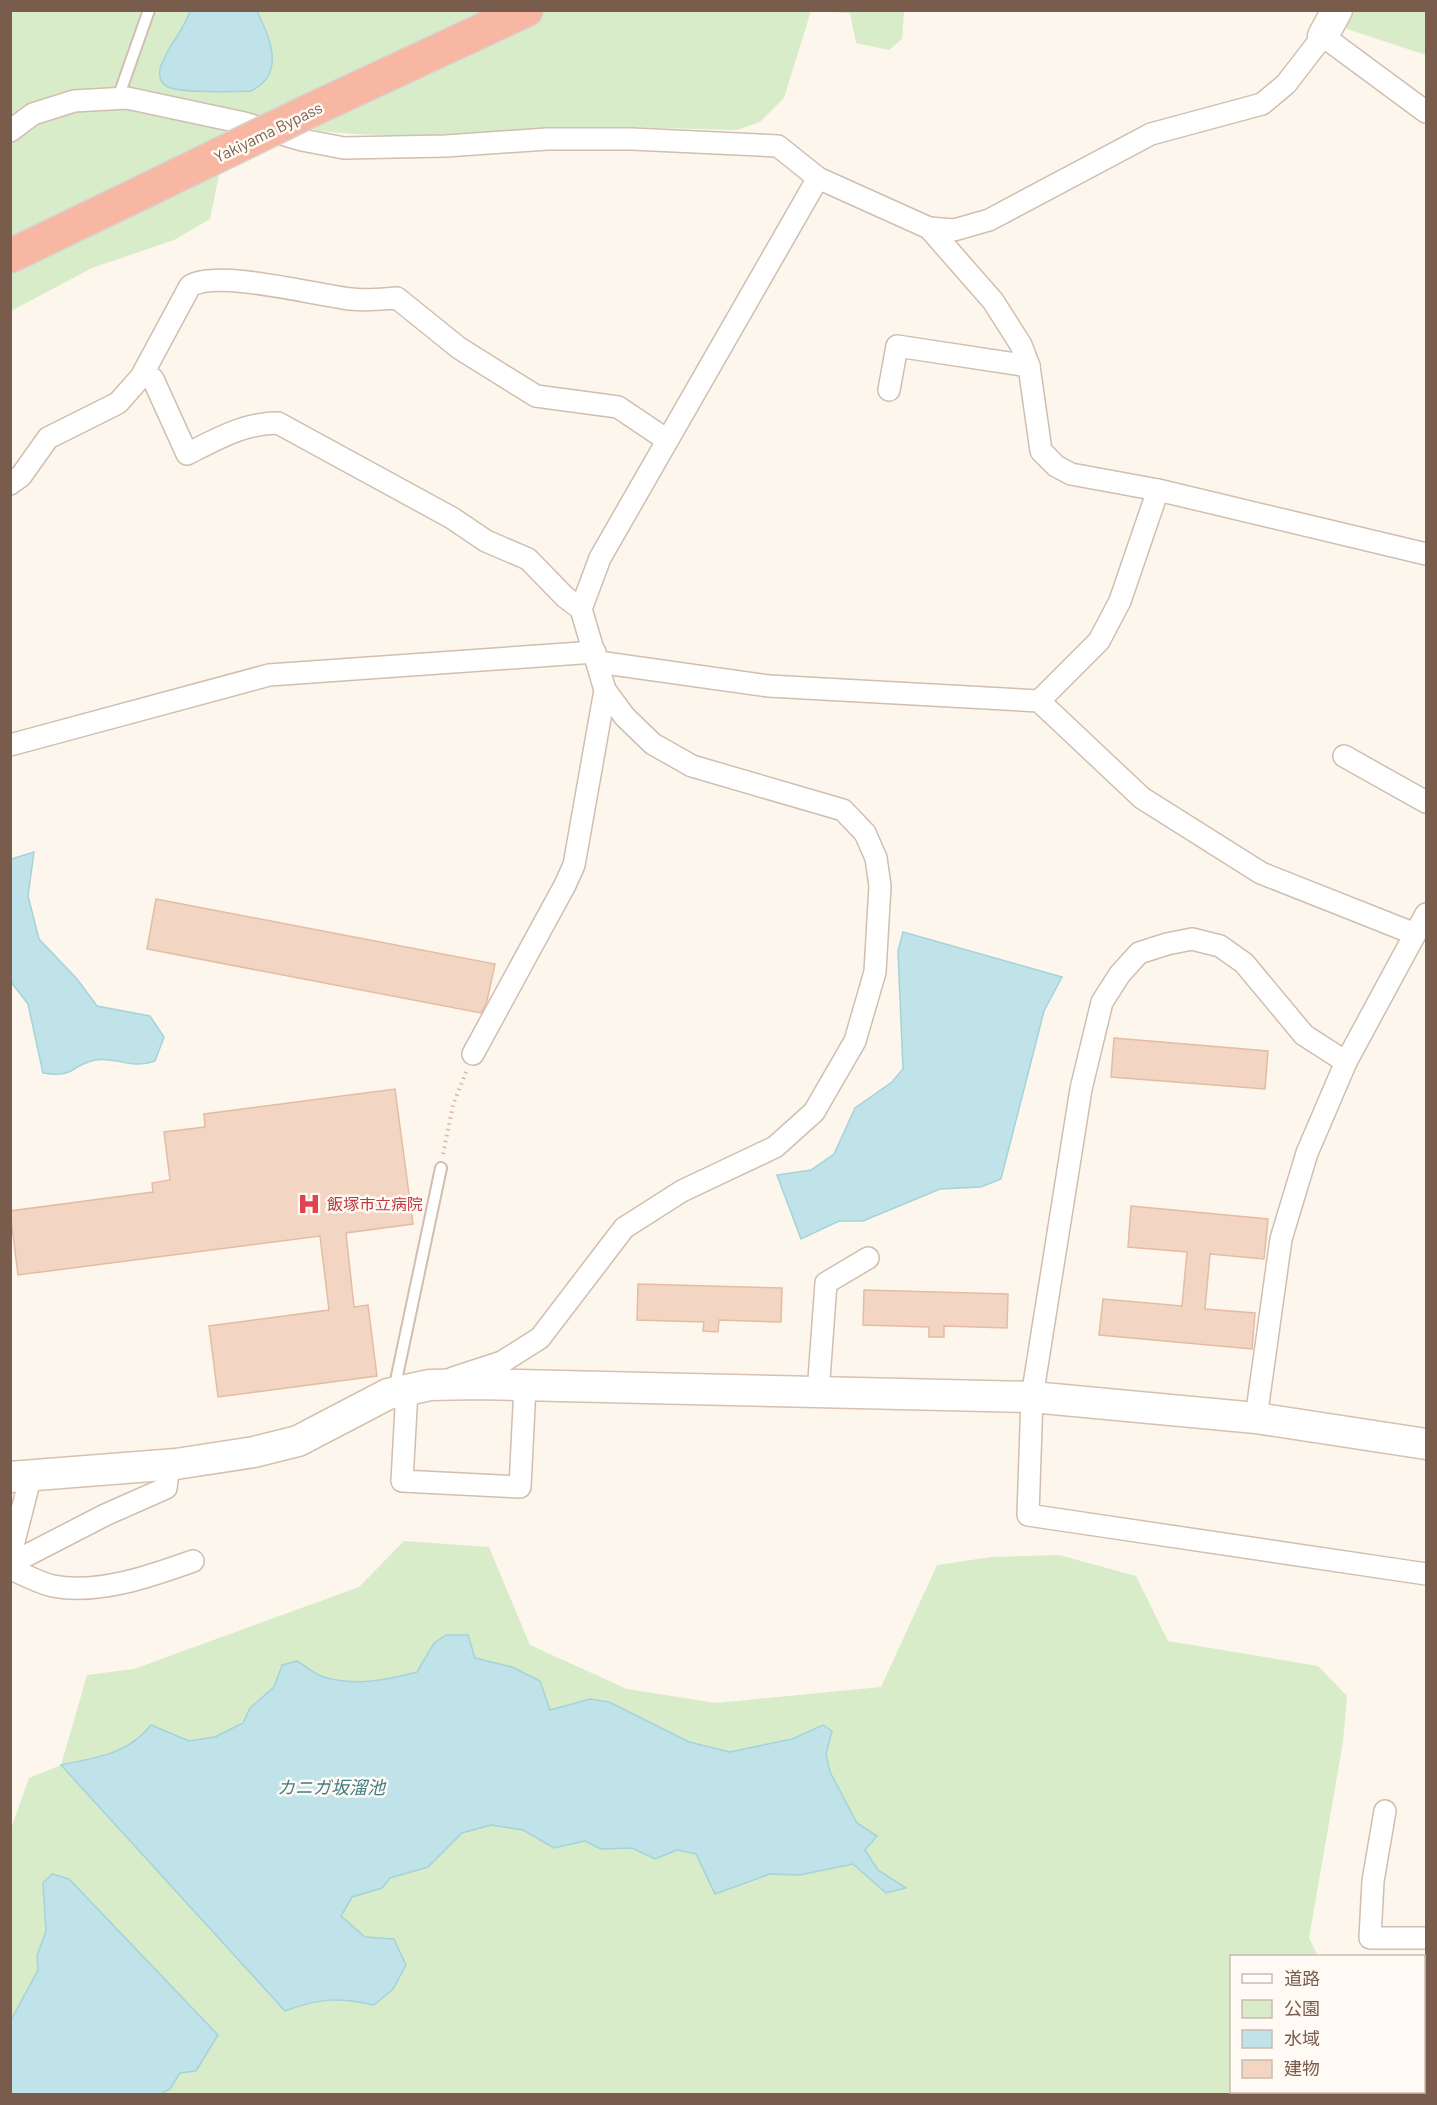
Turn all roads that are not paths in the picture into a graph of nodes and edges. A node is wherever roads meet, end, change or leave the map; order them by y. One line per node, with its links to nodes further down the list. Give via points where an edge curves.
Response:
1 (149, 10): 5 (lane)
2 (526, 10): 10 (highway, Yakiyama Bypass, bridge)
3 (1337, 10): 4 (street)
4 (1323, 36): 6 (street); 9 (street, via 1286,84 1262,104 1151,134 989,220 954,230)
5 (118, 98): 7 (street, via 74,101 33,114); 8 (street, via 180,108 344,148 558,139 778,146)
6 (1426, 111)
7 (10, 131)
8 (818, 178): 9 (street); 14 (street)
9 (929, 228): 11 (street, via 993,301 1021,345)
10 (10, 256)
11 (1029, 366): 13 (street, via 897,346); 16 (street, via 1041,451 1056,466 1071,474)
12 (144, 373): 14 (street, via 190,286 199,281 227,280 353,300 397,298 459,348 536,396 618,407); 15 (street, via 118,403 48,438 21,476); 18 (street, via 153,380 187,454 242,427 278,423 452,518 486,541 528,559)
13 (889, 390)
14 (667, 440): 18 (street, via 600,558)
15 (10, 484)
16 (1158, 490): 17 (street); 21 (street, via 1120,600 1098,641)
17 (1426, 554)
18 (581, 609): 19 (street)
19 (596, 657): 20 (street); 21 (street, via 769,686); 22 (street, via 269,675)
20 (605, 690): 26 (street, via 574,865); 31 (street, via 653,744 692,766 843,810 864,833 876,858 880,886 875,972 855,1041 814,1112 775,1147 682,1191 624,1228 540,1338 502,1362)
21 (1039, 701): 25 (street, via 1142,798 1261,873)
22 (10, 745)
23 (1344, 756): 24 (street)
24 (1426, 802)
25 (1421, 927): 27 (street)
26 (473, 1054)
27 (1346, 1062): 33 (street, via 1304,1035 1244,963 1220,946 1192,939 1139,953 1102,1002 1081,1089); 34 (street, via 1307,1153 1281,1239)
28 (441, 1168): 31 (lane)
29 (867, 1258): 32 (street, via 826,1283)
30 (525, 1386): 31 (street); 31 (street, via 520,1486 402,1481); 32 (street)
31 (410, 1390): 36 (street, via 298,1441)
32 (818, 1393): 33 (street)
33 (1032, 1397): 34 (street); 41 (street, via 1028,1515)
34 (1256, 1418): 35 (street)
35 (1426, 1444)
36 (169, 1465): 37 (street); 40 (street, via 166,1488 105,1515)
37 (21, 1476): 38 (street)
38 (10, 1557)
39 (193, 1561): 40 (street, via 133,1580 70,1588 51,1586)
40 (10, 1566)
41 (1426, 1574)
42 (1384, 1810): 43 (street, via 1373,1881 1370,1938)
43 (1426, 1938)

